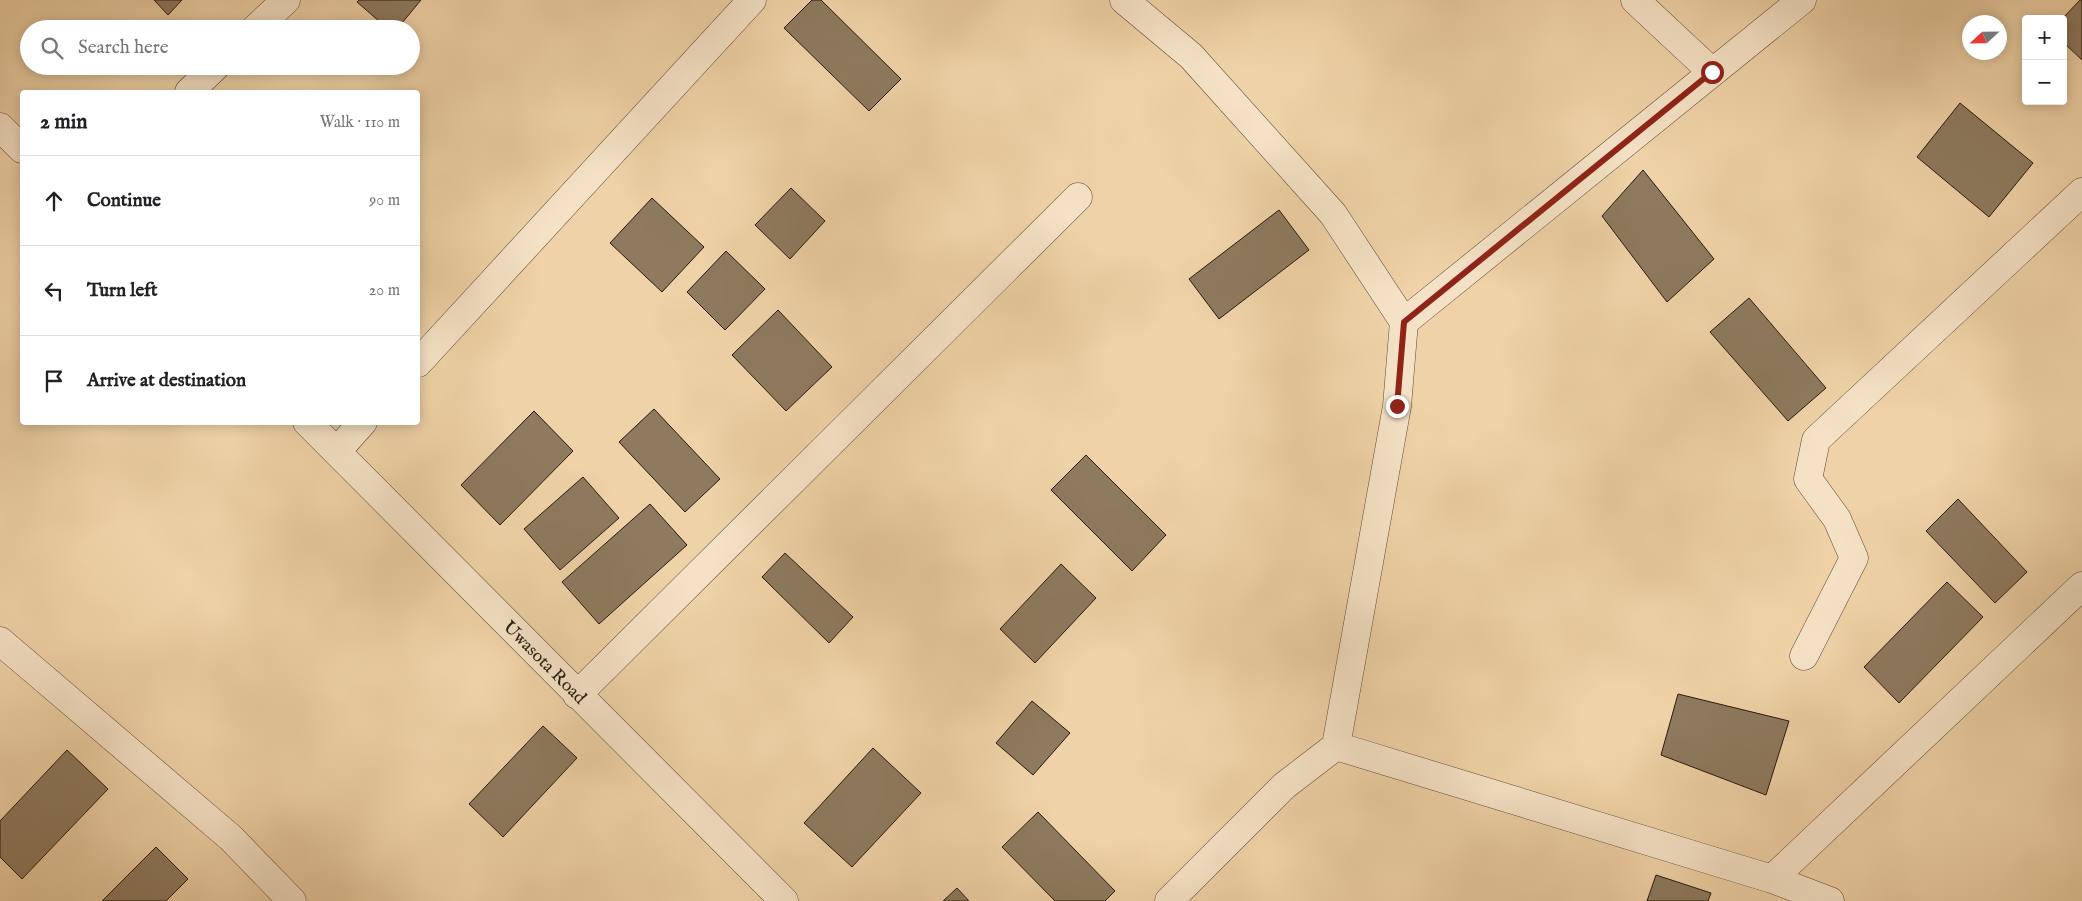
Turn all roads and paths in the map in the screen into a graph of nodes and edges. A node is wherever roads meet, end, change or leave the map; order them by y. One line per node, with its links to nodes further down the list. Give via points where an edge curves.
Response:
1 (286, 0): 6 (street)
2 (752, 0): 15 (street)
3 (1124, 0): 14 (street, via 1191,56 1333,214)
4 (1635, 0): 7 (street)
5 (1802, 0): 7 (street)
6 (265, 20)
7 (1712, 72): 14 (street)
8 (206, 75): 9 (street)
9 (190, 90)
10 (0, 126): 11 (street)
11 (20, 147)
12 (2082, 192): 21 (street, via 1816,440 1808,479 1837,519 1854,558)
13 (1078, 197): 22 (street)
14 (1404, 322): 23 (street, via 1397,406)
15 (420, 361)
16 (310, 425): 18 (street, Uwasota Road)
17 (360, 425): 18 (street)
18 (337, 451): 22 (street, Uwasota Road)
19 (2082, 586): 24 (street)
20 (0, 640): 25 (street, via 231,838)
21 (1804, 656)
22 (577, 694): 26 (street, Uwasota Road)
23 (1336, 746): 24 (street); 27 (street, via 1284,786)
24 (1772, 879): 28 (street)
25 (292, 901)
26 (784, 901)
27 (1169, 901)
28 (1830, 901)

